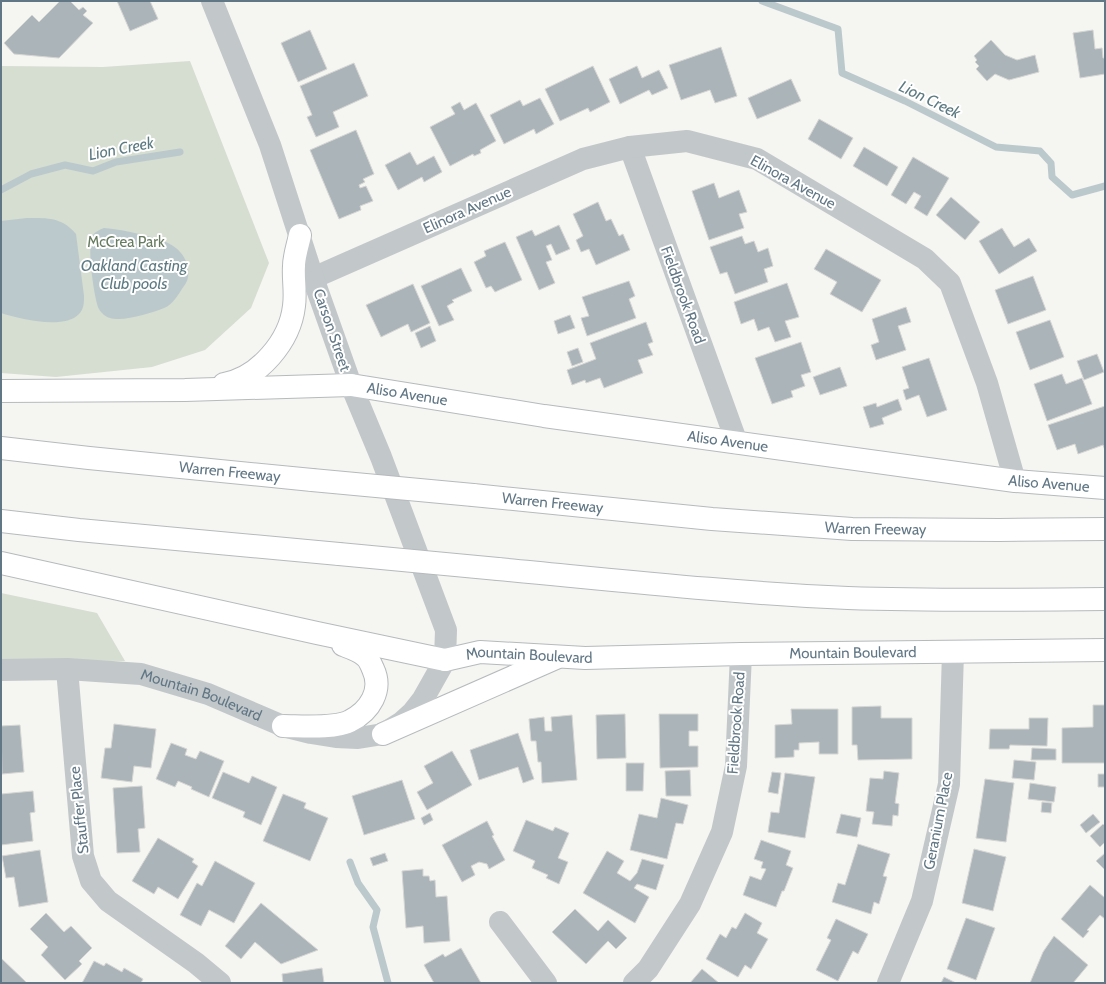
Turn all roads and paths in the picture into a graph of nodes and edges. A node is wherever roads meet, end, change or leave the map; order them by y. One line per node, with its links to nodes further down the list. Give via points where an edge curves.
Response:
1 (212, 1): 3 (street, Carson Street, via 270,144)
2 (630, 147): 4 (street, Elinora Avenue, via 583,159); 8 (street, Fieldbrook Road); 10 (street, Elinora Avenue, via 687,141 757,159 926,260 950,283 987,383)
3 (300, 236): 4 (street, Carson Street); 7 (main road, via 294,265 294,307 289,327 279,345 266,361 234,382)
4 (313, 278): 5 (street, Carson Street)
5 (351, 385): 7 (main road, Aliso Avenue); 8 (main road, Aliso Avenue); 21 (street, Carson Street, via 382,457 446,630)
6 (1, 390): 7 (main road)
7 (185, 390)
8 (737, 443): 10 (main road, Aliso Avenue)
9 (1, 448): 13 (main road, Warren Freeway, bridge, via 712,519 852,529)
10 (1015, 481): 11 (main road, Aliso Avenue)
11 (1105, 488)
12 (1, 521): 15 (main road, bridge, via 704,588 848,598)
13 (1105, 529)
14 (1, 563): 16 (main road)
15 (1105, 599)
16 (317, 633): 21 (main road); 24 (main road, via 366,656 376,674 378,687 362,714 349,722 317,726)
17 (1105, 650): 18 (main road, Mountain Boulevard)
18 (953, 652): 19 (main road, Mountain Boulevard); 30 (street, Geranium Place, via 948,784 922,900)
19 (741, 654): 20 (main road, Mountain Boulevard, via 585,658); 29 (street, Fieldbrook Road, via 736,766 722,832 690,904 648,969)
20 (560, 656): 21 (main road, Mountain Boulevard, via 480,652); 25 (main road)
21 (445, 660): 25 (street, Mountain Boulevard, via 412,713)
22 (67, 669): 23 (street, Mountain Boulevard); 24 (street, Mountain Boulevard, via 141,674 208,694); 27 (street, Stauffer Place, via 83,856 91,881 108,901)
23 (1, 670)
24 (283, 726): 25 (street, Mountain Boulevard, via 336,737 358,738)
25 (383, 734)
26 (500, 922): 28 (street)
27 (220, 983)
28 (546, 983)
29 (634, 983)
30 (888, 983)

